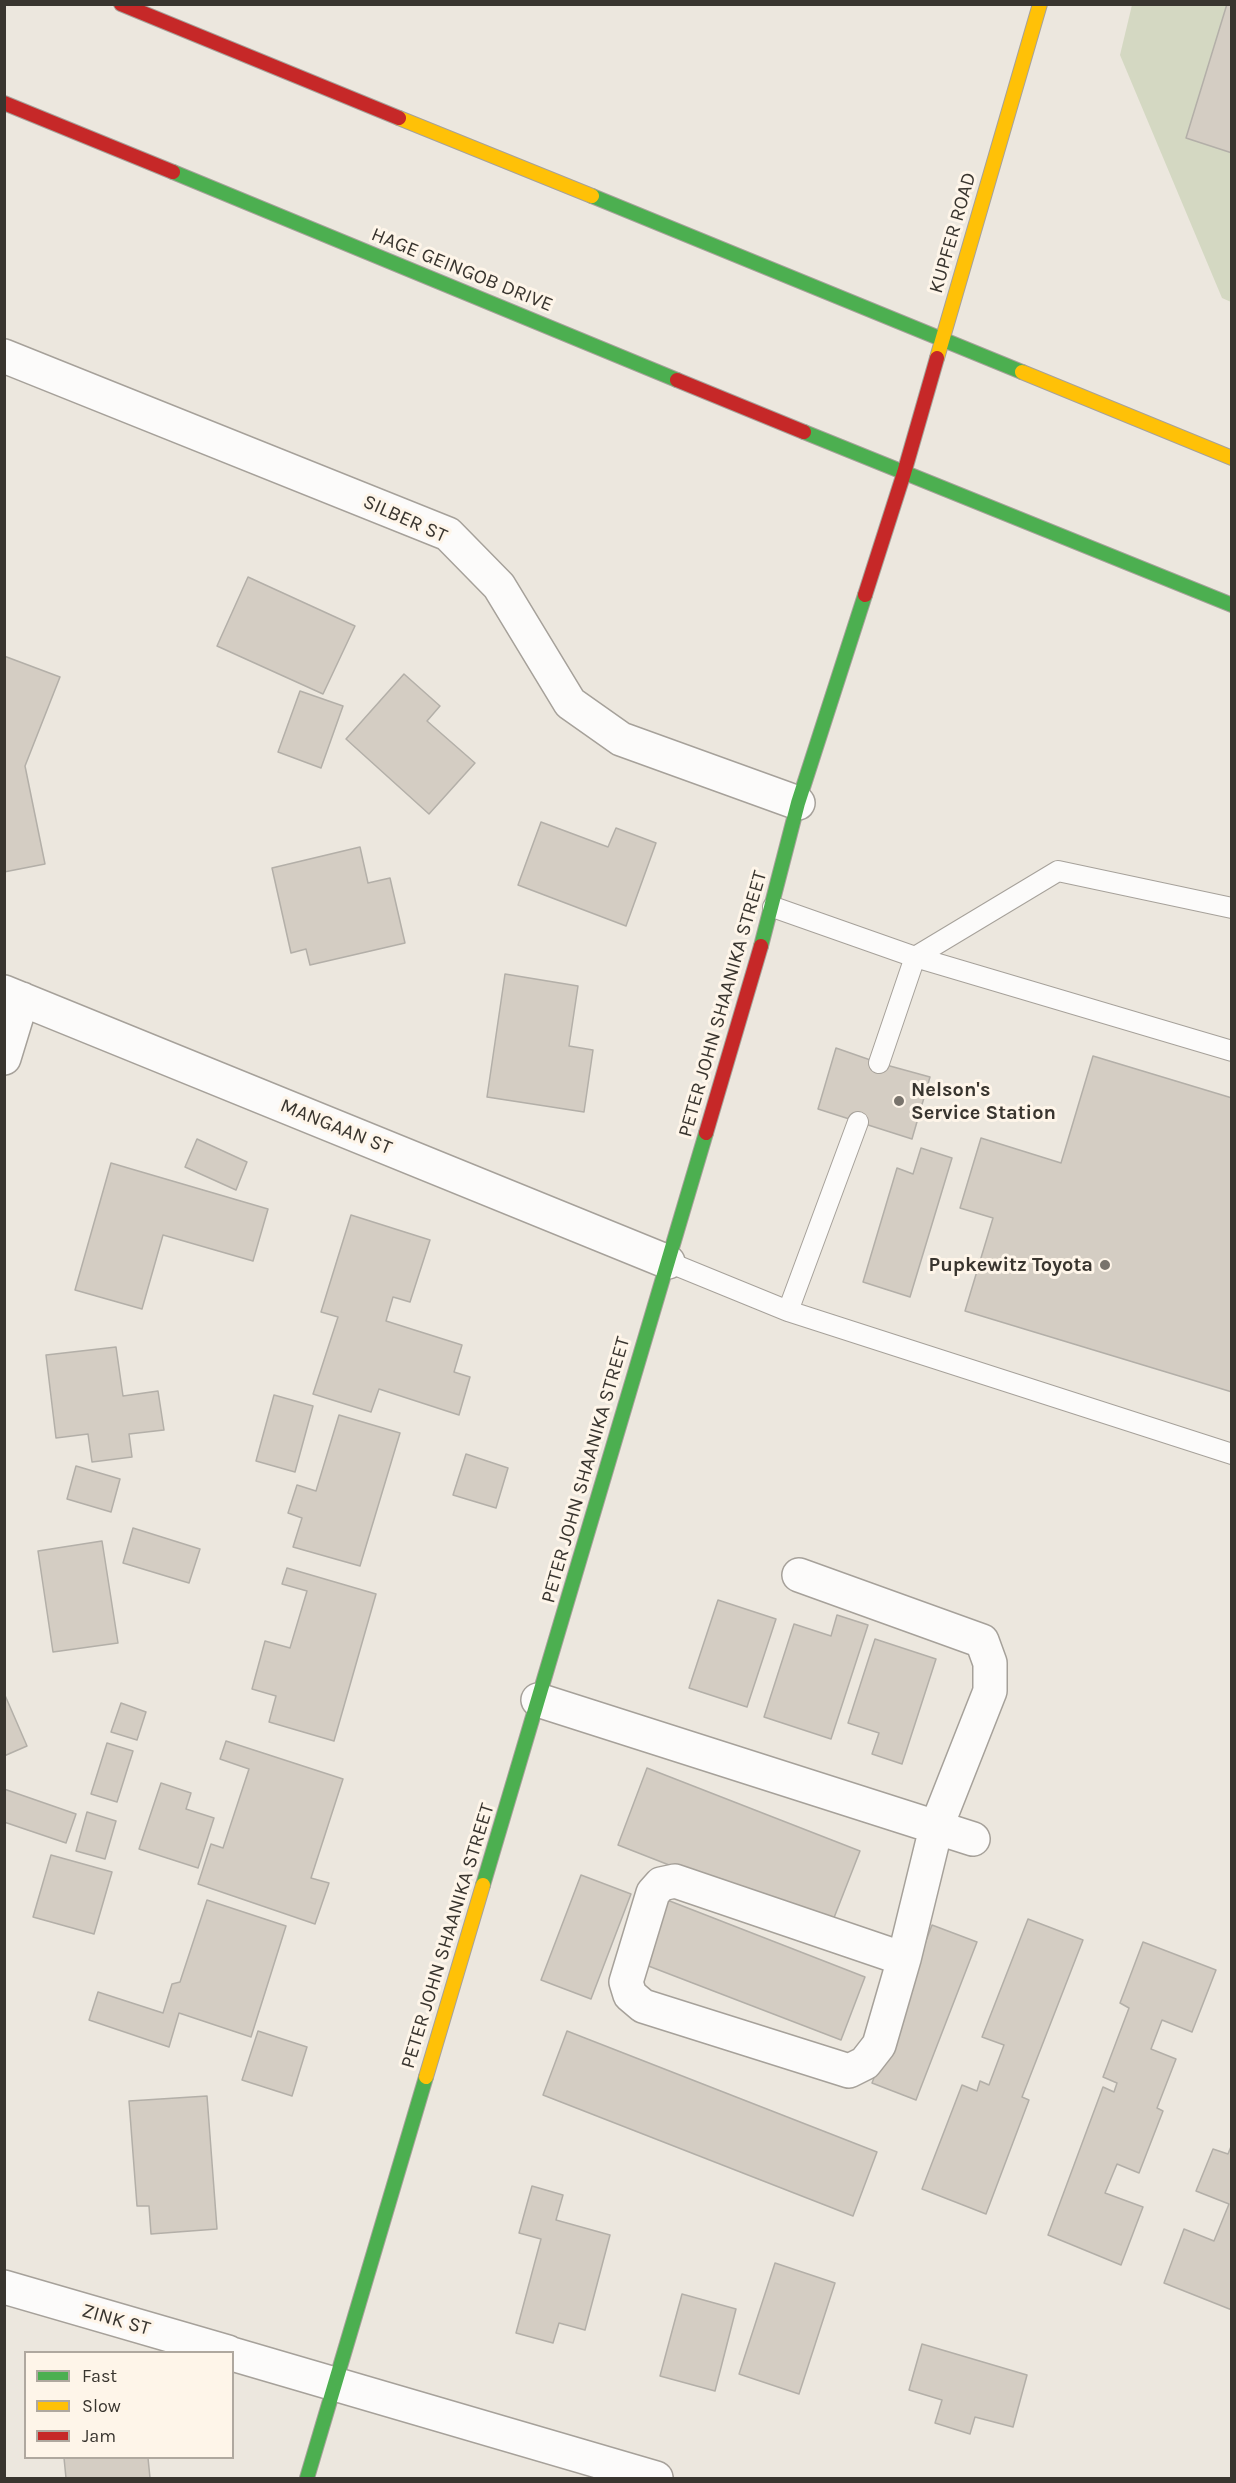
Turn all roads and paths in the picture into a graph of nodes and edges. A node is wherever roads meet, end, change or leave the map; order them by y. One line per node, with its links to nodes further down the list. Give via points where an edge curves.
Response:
1 (121, 4): 4 (main road)
2 (1040, 4): 4 (main road, KUPFER ROAD)
3 (4, 103): 7 (main road, HAGE GEINGOB DRIVE)
4 (942, 341): 6 (main road); 7 (main road, KUPFER ROAD)
5 (4, 356): 9 (street, SILBER ST, via 448,534 499,586 570,703 621,739)
6 (1232, 458)
7 (904, 473): 8 (main road, HAGE GEINGOB DRIVE); 9 (main road, PETER JOHN SHAANIKA STREET)
8 (1232, 605)
9 (798, 803): 10 (main road, PETER JOHN SHAANIKA STREET)
10 (773, 907): 12 (lane); 18 (main road, PETER JOHN SHAANIKA STREET)
11 (1232, 908): 12 (lane, via 1058,871)
12 (915, 957): 14 (lane); 16 (lane)
13 (13, 996): 15 (street); 18 (street, MANGAAN ST)
14 (1232, 1051)
15 (4, 1058)
16 (879, 1064)
17 (858, 1122): 19 (lane)
18 (668, 1262): 19 (lane); 22 (main road, PETER JOHN SHAANIKA STREET)
19 (788, 1311): 20 (lane)
20 (1232, 1454)
21 (799, 1575): 23 (street, via 982,1641 990,1663 990,1690)
22 (538, 1700): 23 (street); 29 (main road, PETER JOHN SHAANIKA STREET)
23 (936, 1828): 24 (street); 25 (street)
24 (973, 1839)
25 (904, 1959): 25 (street, via 879,2045 865,2063 849,2071 643,2006 630,1995 626,1982 653,1893 661,1884 675,1881)
26 (4, 2287): 27 (street, ZINK ST)
27 (223, 2351)
28 (234, 2354): 29 (street, ZINK ST)
29 (335, 2384): 30 (main road, PETER JOHN SHAANIKA STREET); 31 (street, ZINK ST)
30 (307, 2478)
31 (656, 2478)

